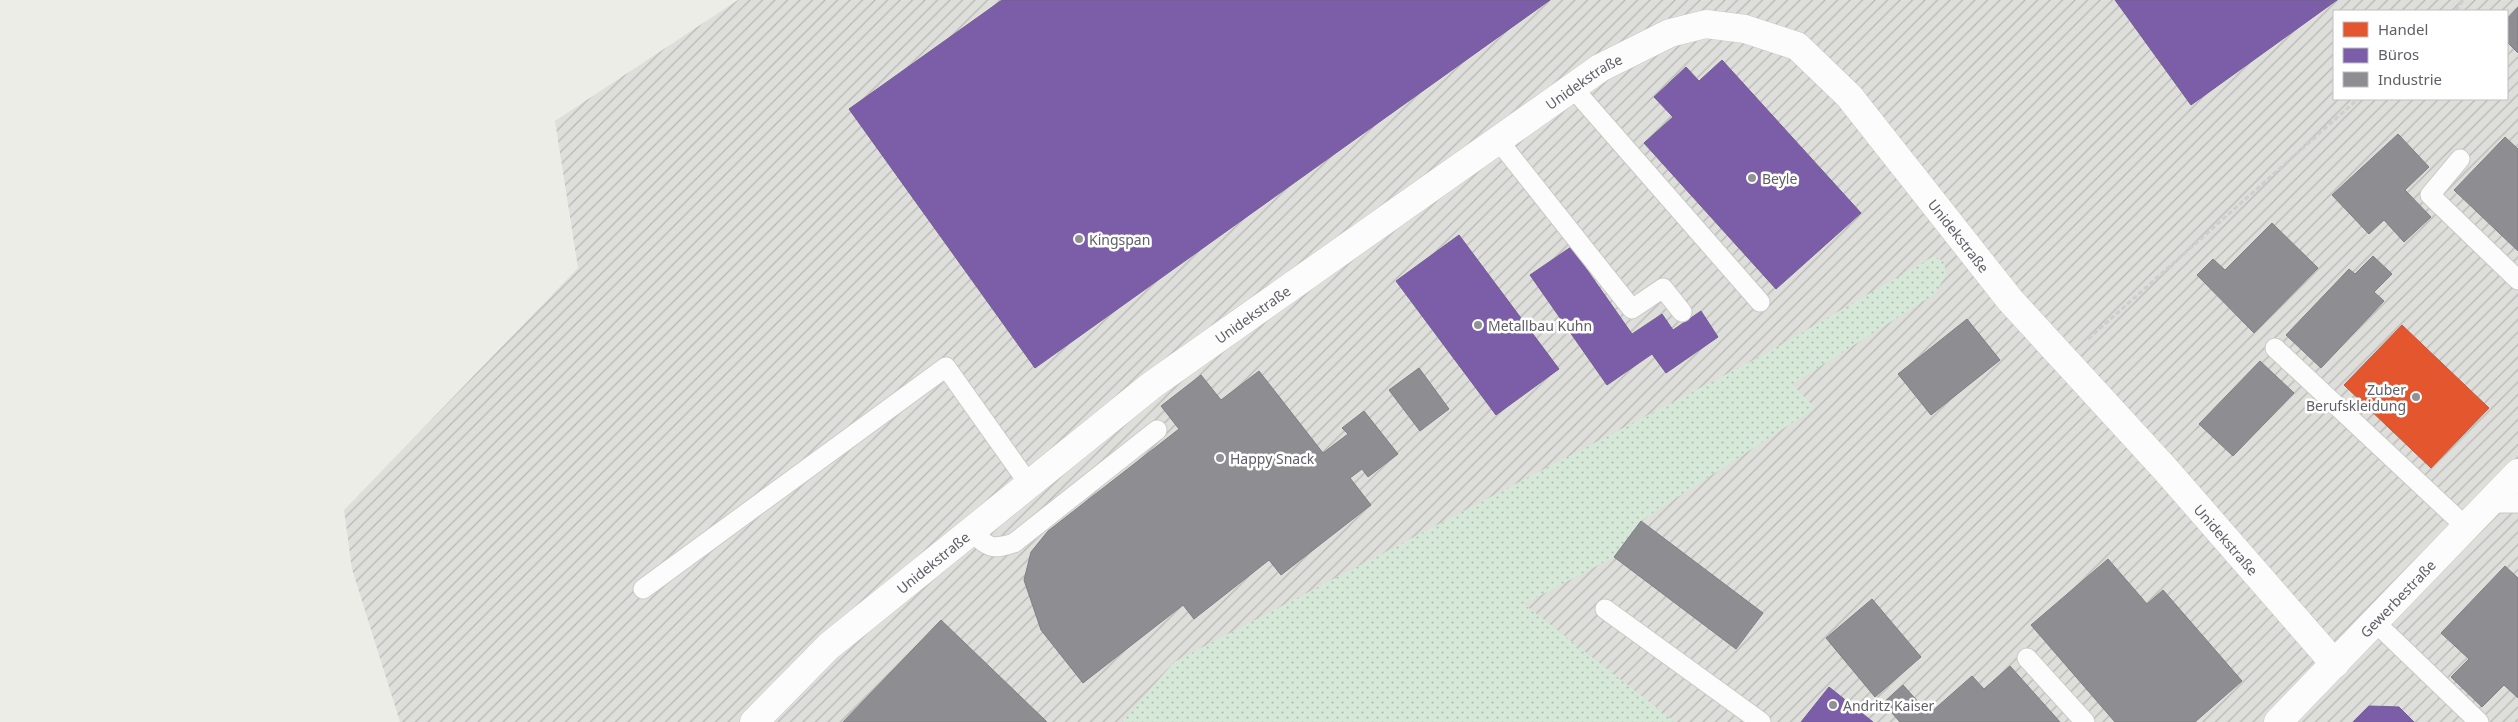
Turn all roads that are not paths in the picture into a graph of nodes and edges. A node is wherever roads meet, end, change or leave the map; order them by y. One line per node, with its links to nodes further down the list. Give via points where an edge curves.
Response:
1 (1572, 88): 2 (street, Unidekstraße); 5 (lane); 19 (street, Unidekstraße, via 1600,68 1670,33 1706,24 1745,29 1797,46 1849,96 2010,300 2166,470)
2 (1498, 140): 6 (lane, via 1632,309 1663,288); 10 (street, Unidekstraße, via 1152,385)
3 (2460, 159): 4 (lane, via 2430,195)
4 (2518, 280)
5 (1760, 302)
6 (1682, 312)
7 (2275, 348): 13 (lane)
8 (1157, 430): 14 (lane, via 1014,543 996,548 984,544)
9 (2518, 473): 11 (street, Gewerbestraße)
10 (1030, 484): 14 (street, Unidekstraße); 15 (lane, via 946,367)
11 (2489, 503): 12 (lane); 13 (street, Gewerbestraße)
12 (2518, 503)
13 (2466, 528): 17 (street, Gewerbestraße)
14 (972, 531): 20 (street, Unidekstraße, via 830,646)
15 (642, 589)
16 (1605, 609): 21 (lane)
17 (2376, 623): 19 (street, Gewerbestraße); 24 (lane)
18 (2027, 658): 22 (lane)
19 (2335, 664): 23 (street, Gewerbestraße)
20 (754, 722)
21 (1762, 722)
22 (2085, 722)
23 (2278, 722)
24 (2479, 722)

